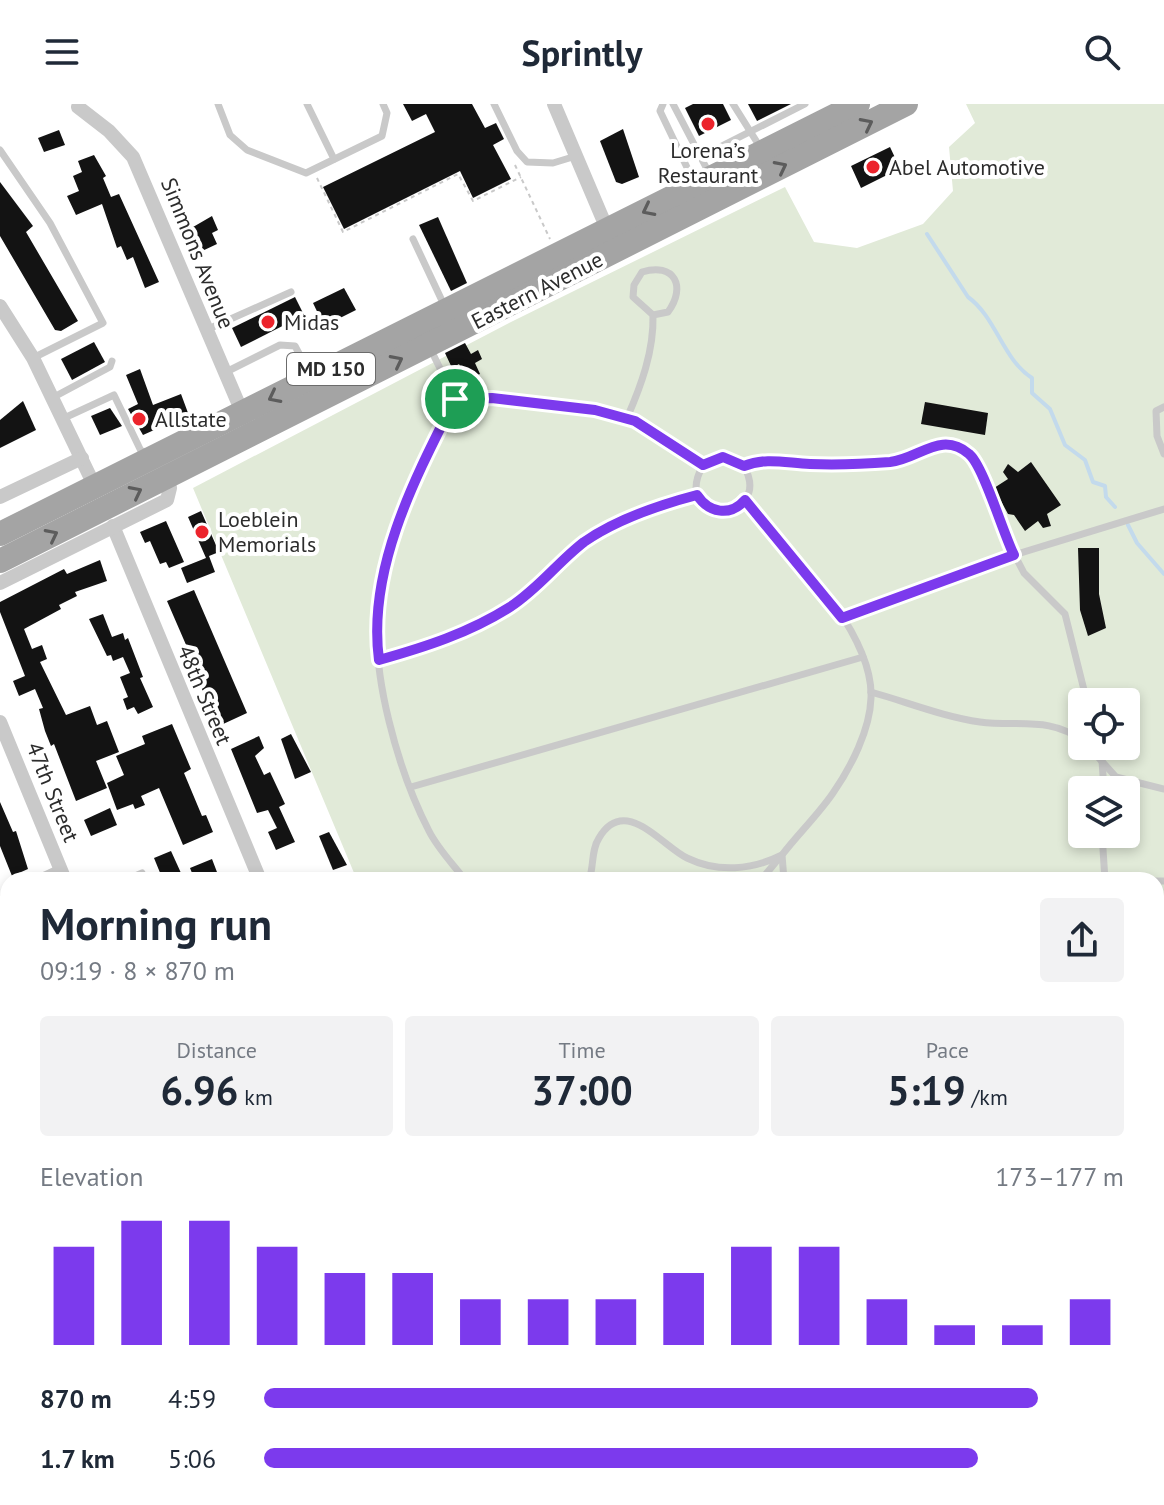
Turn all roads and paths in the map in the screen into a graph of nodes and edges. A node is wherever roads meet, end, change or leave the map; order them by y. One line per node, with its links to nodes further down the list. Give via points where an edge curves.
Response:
1 (218, 104): 18 (lane, via 230,135 247,150 306,173)
2 (307, 104): 18 (lane)
3 (383, 104): 18 (lane, via 387,113 382,136)
4 (494, 104): 17 (lane, via 527,162 553,163)
5 (554, 104): 17 (street)
6 (663, 104): 19 (lane, via 663,123)
7 (673, 104): 19 (lane)
8 (733, 104): 13 (lane)
9 (858, 104): 12 (main road, Eastern Avenue / MD 150)
10 (906, 104): 12 (main road, Eastern Avenue / MD 150, one-way to 10)
11 (78, 107): 29 (street, Simmons Avenue, via 133,157)
12 (814, 119): 13 (lane); 15 (main road, Eastern Avenue / MD 150); 23 (main road, Eastern Avenue / MD 150, one-way to 12)
13 (750, 131): 15 (lane); 19 (lane)
14 (0, 150): 31 (lane, via 50,223 103,323)
15 (764, 152): 19 (main road, Eastern Avenue / MD 150)
16 (510, 155): 20 (path)
17 (576, 156): 23 (street)
18 (334, 159)
19 (703, 173): 23 (main road, Eastern Avenue / MD 150, one-way to 23)
20 (521, 177): 21 (path, via 473,201 458,174 343,232); 24 (path)
21 (317, 178)
22 (413, 239): 26 (lane)
23 (612, 240): 26 (main road, Eastern Avenue / MD 150); 30 (main road, Eastern Avenue / MD 150)
24 (553, 243)
25 (291, 292): 29 (lane)
26 (447, 310): 30 (main road, Eastern Avenue / MD 150)
27 (2, 315): 31 (street, 48th Street)
28 (653, 315): 28 (lane, via 633,297 642,272 652,269 670,274 678,289 668,312); 38 (lane, via 642,383)
29 (206, 330): 33 (street, Simmons Avenue)
30 (424, 334): 34 (main road, Eastern Avenue / MD 150); 36 (lane); 40 (main road, Eastern Avenue / MD 150, one-way to 30)
31 (33, 358): 35 (street, 48th Street)
32 (112, 361): 35 (lane, via 110,367)
33 (224, 373): 34 (lane, via 280,345 295,346); 40 (street, Simmons Avenue)
34 (311, 378): 40 (main road, Eastern Avenue / MD 150, one-way to 40)
35 (52, 398): 39 (street, 48th Street)
36 (455, 399): 38 (lane, via 529,402); 57 (lane, via 392,546 378,609)
37 (1164, 407): 41 (lane, via 1156,411)
38 (627, 418): 44 (lane)
39 (62, 419): 42 (street, 48th Street); 43 (lane, via 114,395 141,451)
40 (247, 423): 43 (main road, Eastern Avenue / MD 150)
41 (1164, 454)
42 (82, 458): 47 (street); 49 (street, 48th Street)
43 (163, 465): 49 (main road, Eastern Avenue / MD 150); 49 (street, Eastern Avenue, via 167,500)
44 (703, 465): 45 (lane, via 723,457); 46 (lane, via 696,478)
45 (744, 466): 48 (lane, via 750,482); 52 (lane, via 766,459 887,462 909,459 940,443 960,448 976,460)
46 (697, 495): 48 (lane, via 721,511 733,510); 57 (lane, via 593,537 533,590 481,624)
47 (0, 497)
48 (745, 500): 55 (lane)
49 (104, 507): 51 (main road, Eastern Avenue / MD 150); 53 (main road, Eastern Avenue / MD 150, one-way to 49); 54 (street, Eastern Avenue); 71 (street, 48th Street)
50 (1164, 509): 52 (lane)
51 (0, 534)
52 (1014, 555): 55 (lane); 58 (lane, via 1024,573 1065,614)
53 (0, 561)
54 (0, 583)
55 (842, 618): 56 (lane)
56 (863, 657): 59 (lane); 66 (lane)
57 (379, 660): 66 (lane, via 394,738)
58 (1084, 688)
59 (871, 692): 61 (lane, via 980,722); 69 (lane, via 865,730 846,770)
60 (0, 722): 70 (street, 47th Street)
61 (1068, 729)
62 (1099, 760): 64 (lane)
63 (1104, 760): 64 (lane)
64 (1105, 768): 65 (lane); 67 (lane, via 1139,785)
65 (1105, 776)
66 (411, 787): 72 (lane, via 428,830)
67 (1164, 789)
68 (1102, 848): 76 (lane)
69 (782, 855): 73 (lane, via 742,868 707,866 685,858 643,825 616,824 600,836); 74 (lane); 75 (lane)
70 (62, 872)
71 (257, 872)
72 (459, 872)
73 (591, 872)
74 (768, 872)
75 (783, 872)
76 (1103, 872)

